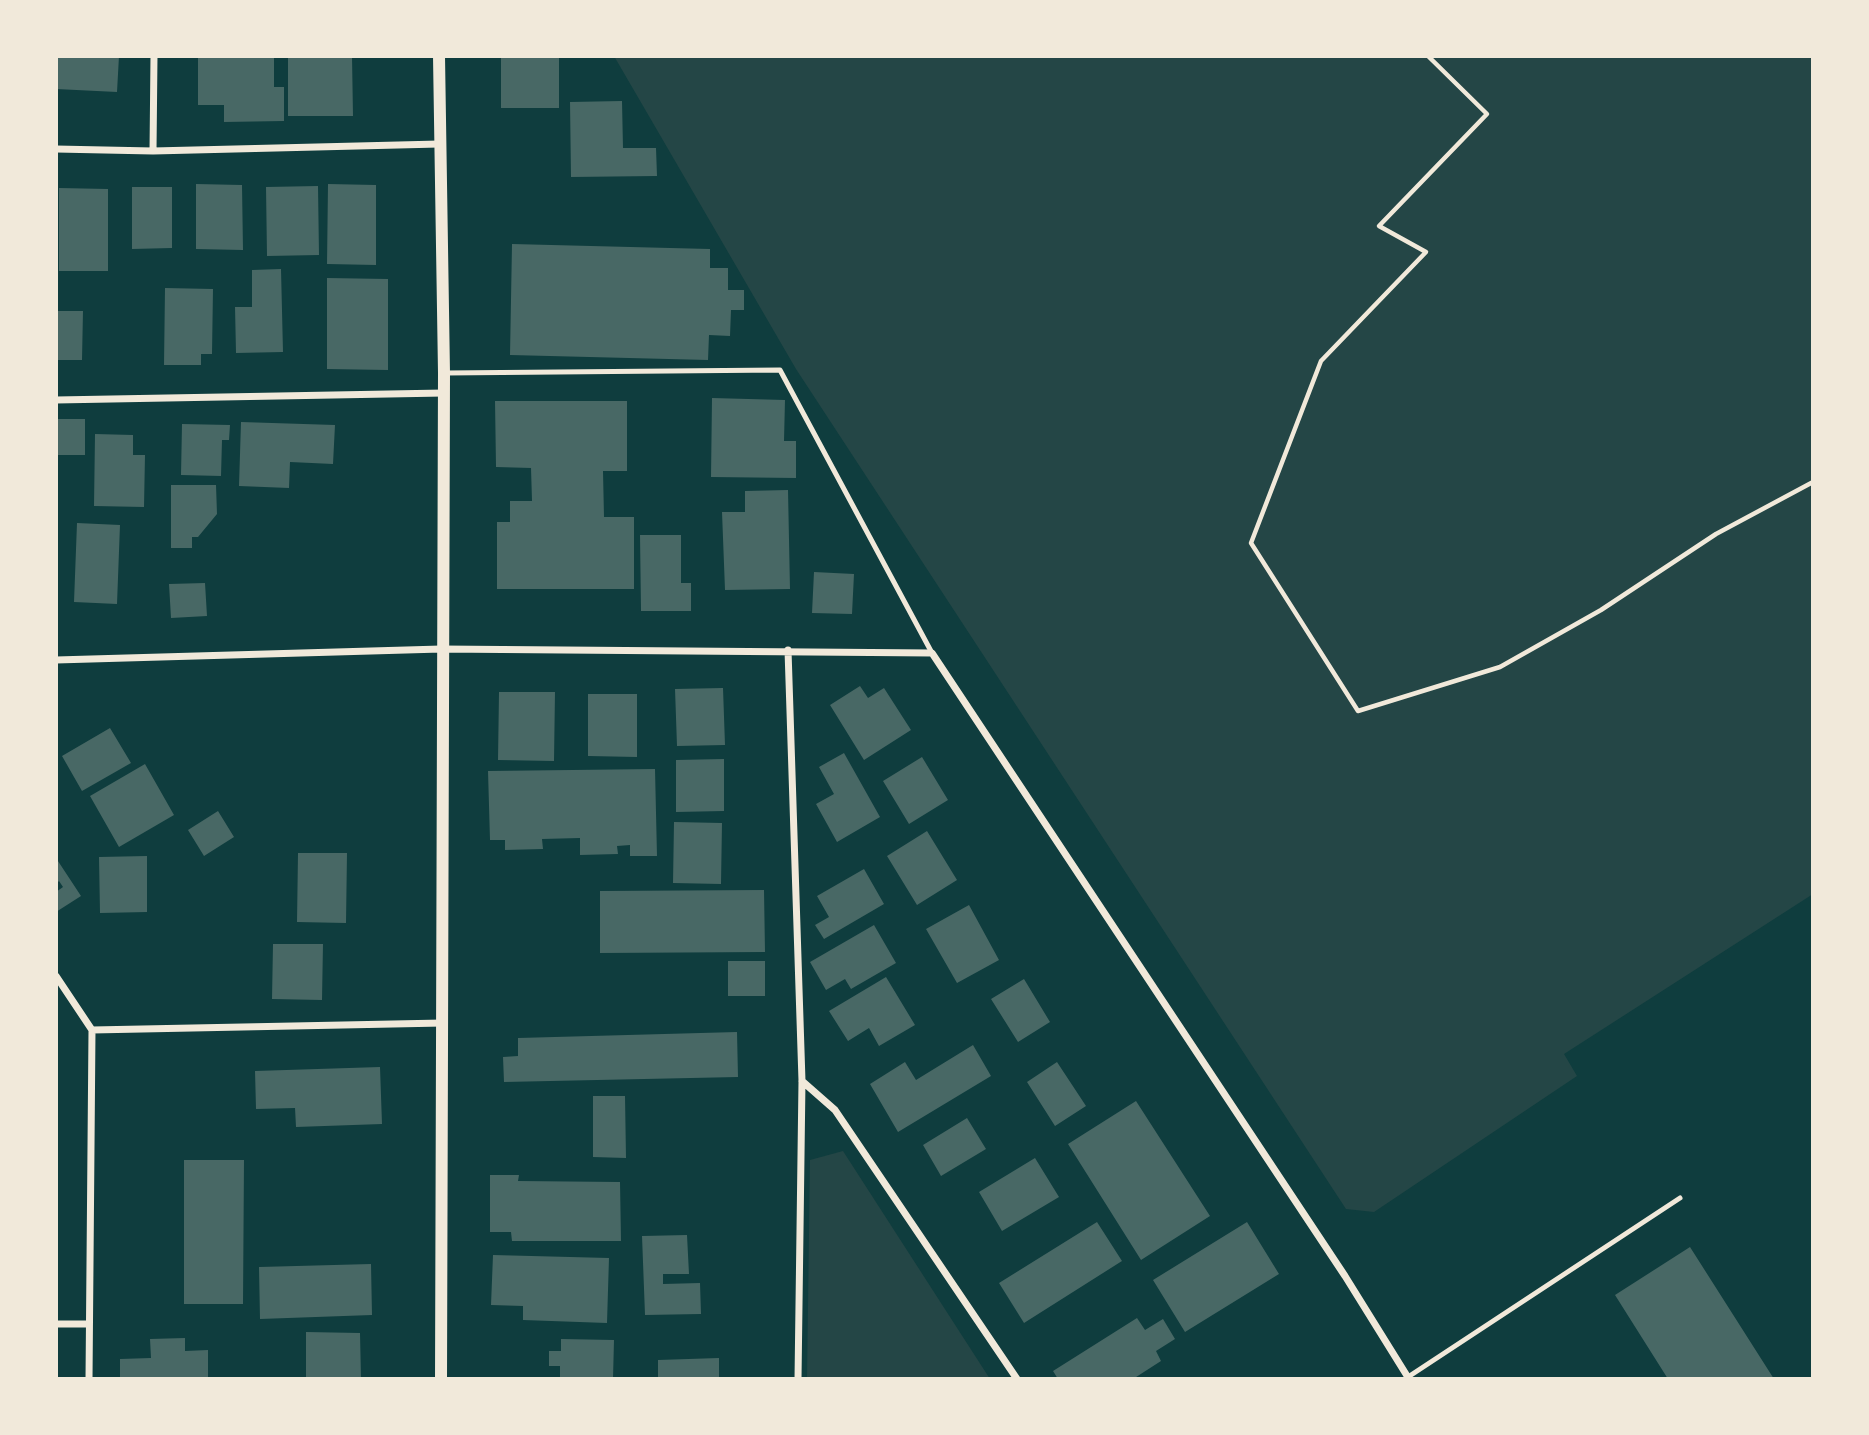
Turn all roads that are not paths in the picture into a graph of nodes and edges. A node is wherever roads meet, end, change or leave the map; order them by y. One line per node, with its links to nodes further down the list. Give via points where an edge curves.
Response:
1 (154, 56): 5 (street)
2 (439, 56): 3 (street)
3 (439, 144): 5 (street); 6 (street)
4 (56, 149): 5 (street)
5 (153, 151)
6 (444, 373): 7 (street); 11 (lane, via 779,370)
7 (444, 393): 8 (street); 9 (street)
8 (56, 400)
9 (441, 649): 10 (street); 12 (street); 14 (street)
10 (788, 650): 11 (street); 16 (street)
11 (932, 653): 20 (street)
12 (56, 660)
13 (56, 976): 15 (street)
14 (443, 1023): 15 (street); 22 (street)
15 (92, 1030): 19 (street)
16 (802, 1081): 23 (street); 24 (street, via 835,1110)
17 (1680, 1198): 20 (lane)
18 (56, 1324): 19 (street)
19 (88, 1324): 21 (street)
20 (1409, 1378)
21 (89, 1379)
22 (441, 1379)
23 (798, 1379)
24 (1017, 1379)

